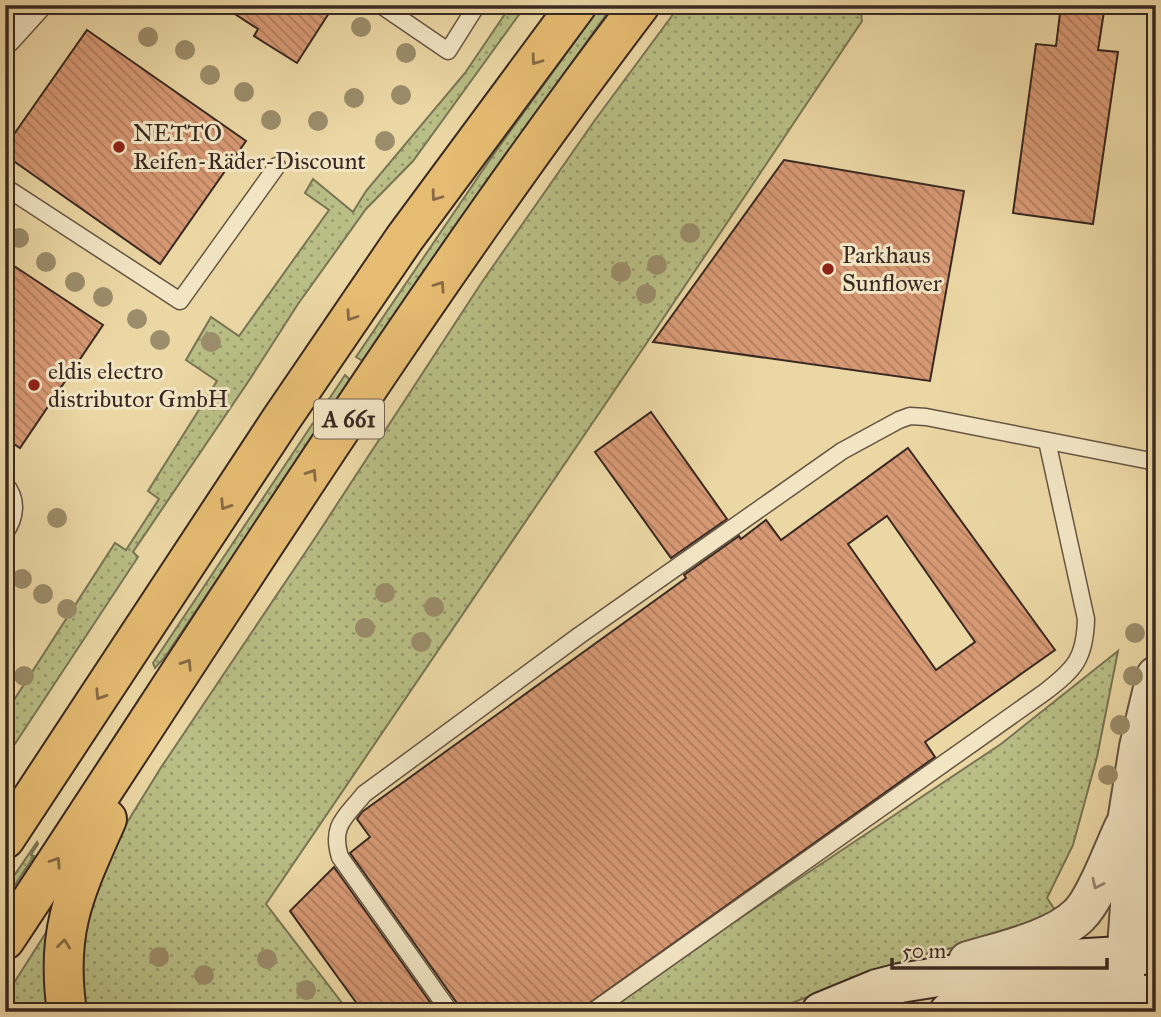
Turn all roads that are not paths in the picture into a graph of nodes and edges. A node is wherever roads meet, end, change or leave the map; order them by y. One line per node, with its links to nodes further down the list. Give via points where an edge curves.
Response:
1 (34, 5): 6 (street)
2 (387, 5): 3 (lane, via 385,8 448,51)
3 (477, 5)
4 (577, 5): 16 (highway, A 661, one-way to 16, via 396,251)
5 (640, 5): 14 (highway, A 661, one-way to 5, via 538,141)
6 (5, 37)
7 (277, 166): 8 (lane, via 180,301)
8 (5, 187)
9 (1047, 441): 10 (lane); 22 (lane, via 926,417 899,419 869,435 580,635 364,794 338,826 335,841 340,857); 23 (lane, via 1086,619 1075,666 1045,692)
10 (1156, 462)
11 (5, 484): 12 (lane, via 13,493 15,508)
12 (5, 533)
13 (1156, 676): 15 (street)
14 (150, 721): 17 (highway, A 661, one-way to 14); 21 (highway, A 661, one-way to 14, via 63,943 71,904)
15 (1127, 822): 18 (street, via 1130,906); 19 (street, one-way to 19, via 1080,915 1019,945)
16 (5, 839)
17 (5, 940)
18 (1142, 955): 19 (street, via 1007,966); 20 (street)
19 (900, 983): 24 (street)
20 (1134, 1000): 25 (street, via 1070,993)
21 (67, 1012)
22 (450, 1012)
23 (592, 1012)
24 (821, 1012)
25 (949, 1012)

